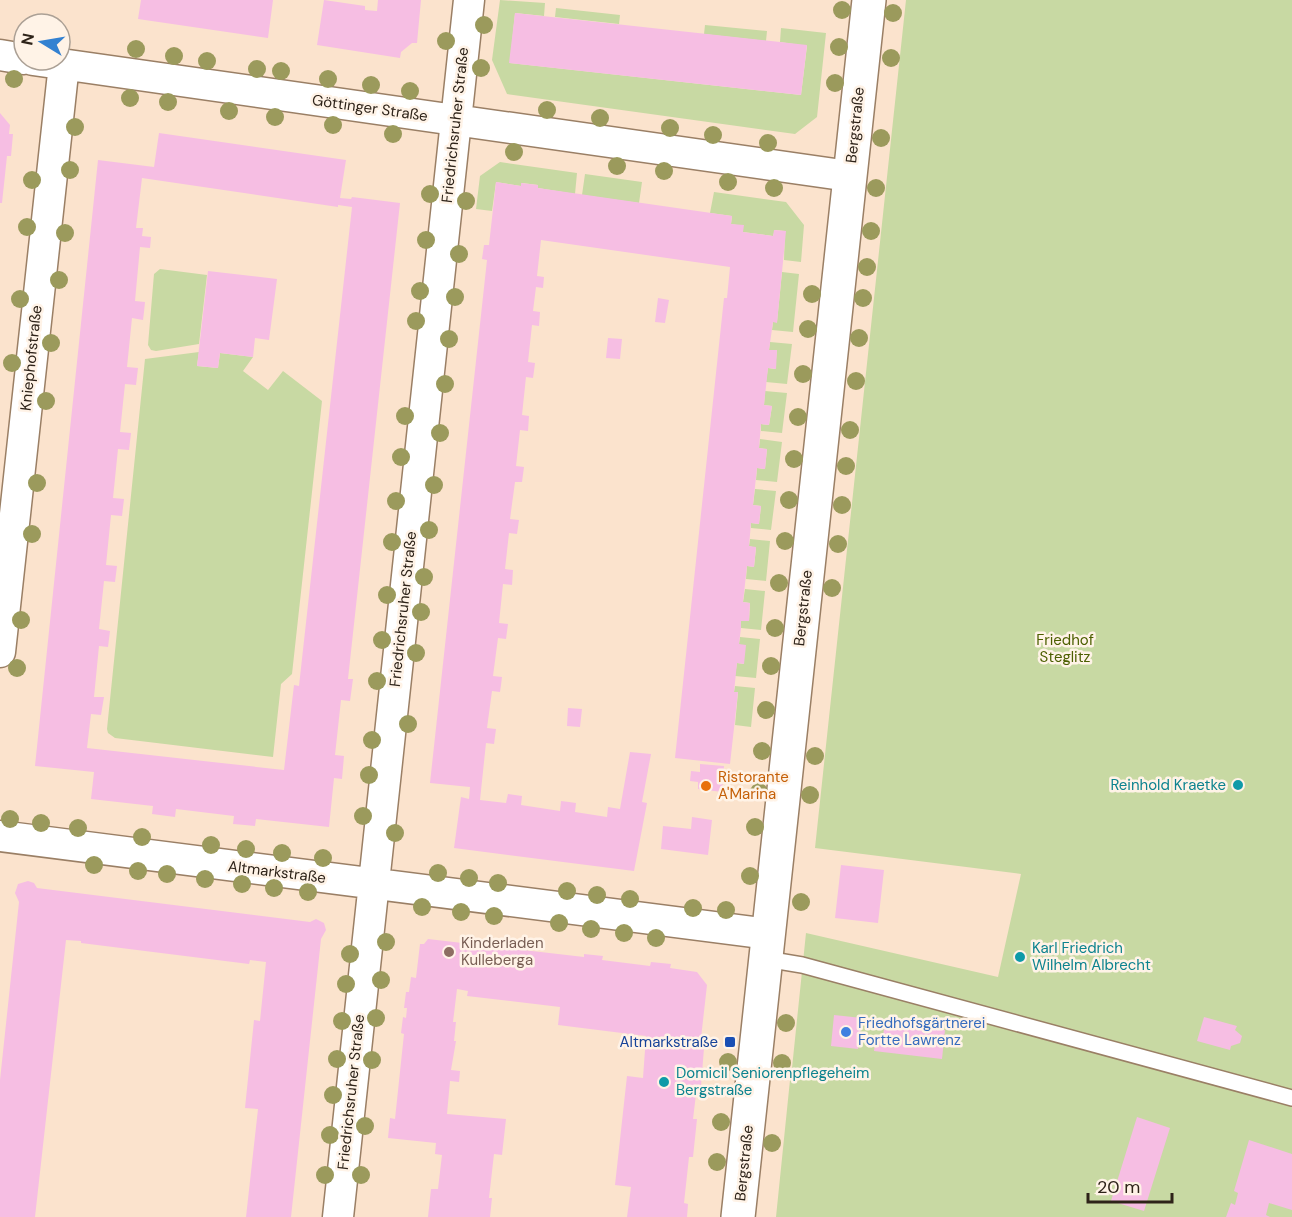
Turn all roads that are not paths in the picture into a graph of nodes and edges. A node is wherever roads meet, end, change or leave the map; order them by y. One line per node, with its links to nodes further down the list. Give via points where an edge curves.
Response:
1 (469, 0): 5 (street, Friedrichsruher Straße)
2 (869, 0): 6 (street, Bergstraße)
3 (72, 65): 5 (street, Göttinger Straße)
4 (63, 72): 7 (street, Kniephofstraße)
5 (456, 120): 6 (street, Göttinger Straße); 9 (street, Friedrichsruher Straße)
6 (849, 176): 10 (street, Bergstraße)
7 (0, 652)
8 (0, 836): 9 (street, Altmarkstraße)
9 (374, 884): 10 (street, Altmarkstraße); 12 (street, Friedrichsruher Straße)
10 (767, 947): 11 (lane, via 802,965); 13 (street, Bergstraße)
11 (1292, 1098)
12 (338, 1217)
13 (738, 1217)

